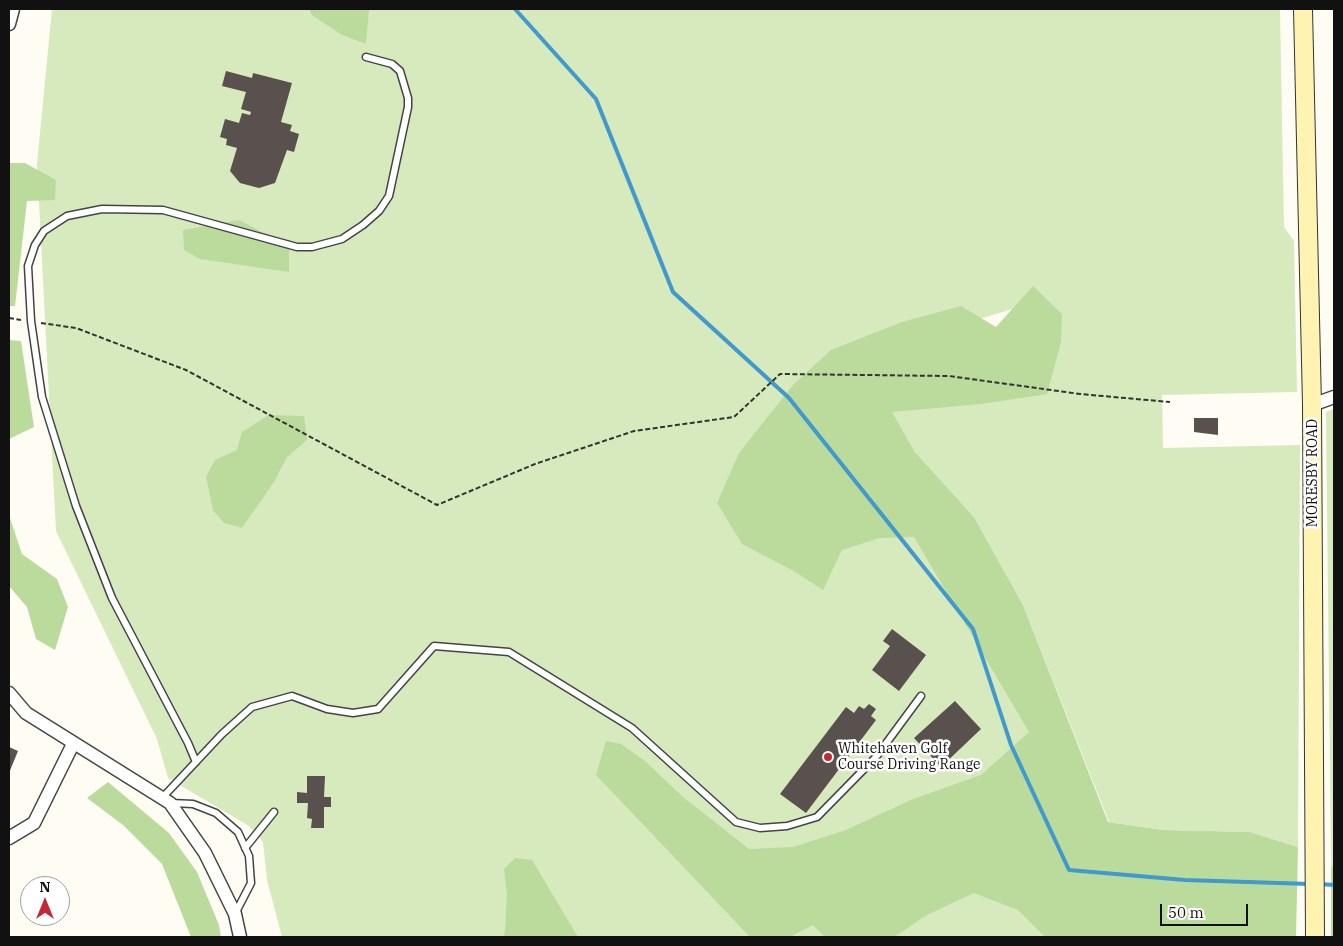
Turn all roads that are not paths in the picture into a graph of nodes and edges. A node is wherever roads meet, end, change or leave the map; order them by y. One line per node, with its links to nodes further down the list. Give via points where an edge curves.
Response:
1 (13, 9): 3 (street)
2 (1303, 9): 6 (street, MORESBY ROAD)
3 (9, 24)
4 (366, 57): 10 (lane, via 392,64 400,71 408,107 389,196 379,211 342,239 298,247 163,210 102,209 77,212 44,231 28,266 31,321 42,397 76,506 112,598)
5 (1334, 397): 6 (street)
6 (1312, 405): 17 (street, MORESBY ROAD)
7 (9, 693): 9 (street, via 26,712)
8 (921, 696): 10 (lane, via 876,757 817,816 787,826 760,828 736,822 632,728 509,652 434,646 378,709 353,713 327,709 292,696 252,707)
9 (73, 744): 11 (street); 13 (street, via 34,823)
10 (196, 762): 11 (lane)
11 (166, 800): 14 (lane, via 193,804 216,813 238,832); 15 (street, via 205,853)
12 (274, 812): 14 (lane)
13 (9, 838)
14 (245, 848): 15 (lane, via 249,856 251,883)
15 (235, 914): 16 (street)
16 (240, 937)
17 (1315, 937)

